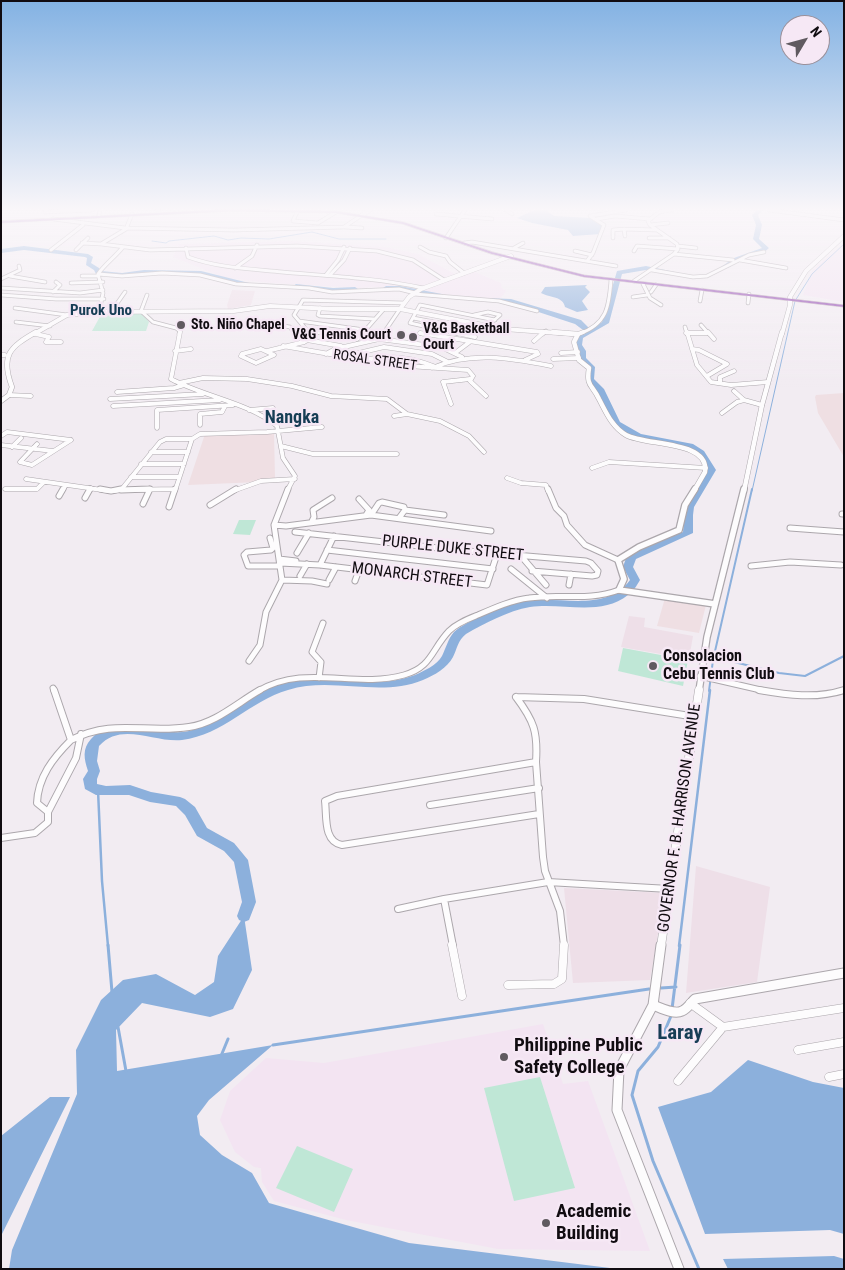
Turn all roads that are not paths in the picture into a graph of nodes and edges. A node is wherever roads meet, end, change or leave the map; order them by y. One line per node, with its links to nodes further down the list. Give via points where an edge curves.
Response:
1 (20, 269): 17 (street)
2 (101, 269): 15 (street)
3 (265, 269): 16 (street)
4 (332, 269): 16 (street)
5 (334, 269): 16 (street)
6 (429, 269): 20 (street)
7 (459, 269): 14 (street)
8 (471, 269): 14 (street)
9 (554, 269): 21 (main road)
10 (653, 269): 27 (street)
11 (655, 269): 12 (street, via 700,277)
12 (722, 269)
13 (808, 269): 43 (street)
14 (463, 272): 20 (street)
15 (99, 274): 18 (street); 26 (street); 34 (street, via 200,275 236,284 332,292)
16 (329, 274): 34 (street, via 384,280)
17 (10, 276): 19 (street); 22 (street)
18 (82, 276)
19 (1, 279)
20 (445, 279): 34 (street)
21 (612, 280): 23 (main road); 80 (street, via 604,319)
22 (36, 281): 24 (street); 32 (street)
23 (621, 281): 27 (main road); 29 (main road)
24 (45, 282)
25 (56, 282): 36 (street, via 60,285)
26 (103, 282): 28 (street); 33 (street)
27 (634, 282): 43 (main road)
28 (71, 283)
29 (643, 284): 30 (main road); 38 (street)
30 (656, 285): 35 (main road); 38 (street)
31 (1, 288): 32 (street)
32 (31, 290): 36 (street)
33 (103, 290): 36 (street); 44 (street)
34 (420, 290): 46 (street); 56 (street, via 512,301)
35 (702, 290): 39 (main road); 45 (street)
36 (53, 292)
37 (125, 292): 58 (street)
38 (649, 293): 42 (street); 48 (street)
39 (749, 294): 43 (main road); 47 (street)
40 (1, 295): 44 (street)
41 (147, 295): 59 (street, via 140,310)
42 (633, 297)
43 (791, 298): 49 (main road); 116 (street, GOVERNOR F. B. HARRISON AVENUE)
44 (104, 300): 57 (street)
45 (700, 301)
46 (403, 303): 50 (street, via 304,299); 53 (street)
47 (748, 303)
48 (661, 305)
49 (844, 305)
50 (298, 306): 52 (street); 59 (street, via 234,311); 65 (street, via 294,316)
51 (15, 308): 60 (street)
52 (320, 308): 54 (street); 63 (street, via 318,315)
53 (400, 309): 54 (street); 55 (street); 83 (street)
54 (383, 310): 63 (street)
55 (416, 311): 61 (street, via 422,305); 62 (street); 70 (street)
56 (537, 311)
57 (99, 312): 58 (street); 60 (street)
58 (111, 312): 59 (street)
59 (144, 312): 96 (street, via 153,322 179,329)
60 (67, 316): 68 (street)
61 (472, 316): 64 (street); 64 (street, via 488,312 500,314)
62 (413, 318): 75 (street); 81 (street, via 410,324)
63 (374, 319): 72 (street)
64 (495, 320): 70 (street)
65 (299, 321): 72 (street); 73 (street)
66 (16, 322): 68 (street)
67 (701, 325): 78 (street)
68 (50, 326): 79 (street)
69 (283, 326): 86 (street, via 290,327)
70 (488, 326): 74 (street); 75 (street)
71 (685, 327): 76 (street)
72 (365, 330): 82 (street)
73 (309, 331): 82 (street); 86 (street, via 311,336)
74 (546, 331): 80 (street); 87 (street)
75 (481, 332): 81 (street)
76 (686, 332): 78 (street); 95 (street)
77 (420, 333): 84 (street)
78 (707, 333): 85 (street)
79 (36, 334): 88 (street, via 49,337 46,342); 102 (street, via 12,346)
80 (580, 334): 98 (street, via 574,342)
81 (475, 337): 89 (street)
82 (358, 338): 90 (street)
83 (379, 339): 90 (street); 93 (street)
84 (448, 339): 89 (street); 93 (street)
85 (714, 339)
86 (306, 341): 91 (street); 92 (street)
87 (534, 341)
88 (61, 342)
89 (469, 343): 99 (street); 107 (street, via 537,352)
90 (352, 345): 92 (street)
91 (283, 346): 97 (street); 101 (street, ROSAL STREET)
92 (346, 347): 101 (street)
93 (441, 347): 99 (street)
94 (191, 349): 96 (street)
95 (692, 349): 113 (street, via 697,365); 113 (street, via 727,364)
96 (175, 351): 117 (street, via 170,377)
97 (267, 351): 97 (street, via 274,355 256,363 241,356 258,350)
98 (578, 352): 100 (street); 105 (street)
99 (455, 353): 104 (street)
100 (561, 353)
101 (325, 354): 103 (street, ROSAL STREET)
102 (3, 355): 121 (street, via 2,367 12,387)
103 (343, 356): 106 (street, ROSAL STREET); 109 (street, via 384,347 432,354)
104 (462, 357): 107 (street); 109 (street)
105 (579, 358): 108 (street); 158 (street, via 589,368 587,380 616,427 636,440 693,451)
106 (366, 360): 111 (street, ROSAL STREET); 111 (street, via 384,355 421,360)
107 (525, 360): 110 (street)
108 (553, 360)
109 (448, 362): 111 (street)
110 (551, 366)
111 (434, 368): 114 (street, ROSAL STREET, via 468,370 473,376)
112 (734, 371): 115 (street, via 720,377)
113 (708, 376): 115 (street, via 713,383)
114 (470, 379): 123 (street); 129 (street, via 443,382)
115 (720, 382): 116 (street, via 731,385)
116 (768, 382): 130 (street, GOVERNOR F. B. HARRISON AVENUE)
117 (181, 384): 119 (street, via 174,388); 120 (street); 136 (street, via 190,379 259,381 331,396 387,399)
118 (734, 391): 126 (street)
119 (118, 392)
120 (206, 394): 124 (street); 125 (street)
121 (9, 395): 122 (street); 127 (street)
122 (31, 396)
123 (486, 396)
124 (110, 399)
125 (223, 400): 128 (street); 131 (street)
126 (744, 400): 130 (street); 135 (street)
127 (1, 401)
128 (236, 404): 132 (street); 134 (street)
129 (451, 404)
130 (762, 405): 218 (street, GOVERNOR F. B. HARRISON AVENUE)
131 (113, 406)
132 (225, 406): 138 (street, via 223,412 200,414); 140 (street, via 157,410)
133 (273, 408): 134 (street)
134 (249, 410): 141 (street, via 272,422)
135 (722, 413)
136 (407, 414): 137 (street); 153 (street, via 440,421 469,436)
137 (394, 416)
138 (200, 425)
139 (322, 427): 141 (street)
140 (157, 428)
141 (278, 431): 144 (street, via 200,434); 147 (street)
142 (1, 436): 150 (street, via 8,432 71,440)
143 (21, 438): 148 (street)
144 (192, 439): 151 (street, via 164,440); 152 (street)
145 (37, 444): 149 (street)
146 (1, 445): 148 (street)
147 (281, 446): 154 (street, via 313,454); 163 (street, via 283,458)
148 (12, 447): 149 (street)
149 (32, 449): 150 (street); 150 (street, via 20,462 32,465)
150 (54, 451)
151 (152, 452): 152 (street); 155 (street)
152 (188, 452): 156 (street)
153 (484, 452)
154 (397, 454)
155 (141, 464): 156 (street); 159 (street)
156 (184, 464): 160 (street)
157 (592, 468): 158 (street, via 612,462)
158 (706, 468): 197 (street, via 681,513 679,530)
159 (131, 477): 160 (street); 171 (street)
160 (179, 477): 170 (street)
161 (507, 478): 197 (street, via 546,485 556,508 586,545)
162 (26, 479): 164 (street)
163 (295, 479): 179 (street, via 247,485); 185 (street)
164 (44, 482): 165 (street); 168 (street)
165 (66, 485): 166 (street); 173 (street)
166 (91, 488): 171 (street); 174 (street)
167 (5, 489): 168 (street)
168 (37, 489): 172 (street)
169 (150, 489): 170 (street); 171 (street); 177 (street)
170 (175, 489): 178 (street)
171 (121, 490)
172 (34, 495)
173 (59, 496)
174 (85, 498)
175 (332, 498): 184 (street, via 313,510)
176 (359, 499): 181 (street)
177 (144, 504)
178 (169, 506)
179 (210, 506)
180 (405, 510): 181 (street, via 402,506 382,502); 182 (street); 183 (street)
181 (369, 515): 183 (street); 184 (street)
182 (444, 515)
183 (399, 518): 187 (street)
184 (312, 521): 185 (street)
185 (274, 525): 198 (street)
186 (790, 528): 189 (street)
187 (491, 531)
188 (295, 532): 190 (street, PURPLE DUKE STREET)
189 (844, 532)
190 (309, 533): 191 (street, PURPLE DUKE STREET); 194 (street)
191 (334, 536): 193 (street); 195 (street, PURPLE DUKE STREET)
192 (270, 538): 198 (street, MONARCH STREET, via 271,550 244,555 248,566)
193 (327, 550): 200 (street); 204 (street)
194 (298, 553)
195 (497, 554): 196 (street, PURPLE DUKE STREET); 204 (street, MONARCH STREET)
196 (522, 556): 207 (street); 210 (street, PURPLE DUKE STREET, via 586,561 598,571)
197 (618, 560): 216 (street, via 624,574)
198 (280, 563): 199 (street, MONARCH STREET); 211 (street)
199 (305, 563): 200 (street, MONARCH STREET); 209 (street)
200 (320, 565): 202 (street, MONARCH STREET)
201 (751, 566): 203 (street, via 790,562)
202 (336, 567): 206 (street, MONARCH STREET); 211 (street, via 328,582)
203 (843, 567)
204 (493, 569): 206 (street, MONARCH STREET, via 487,585)
205 (511, 569): 217 (street)
206 (360, 570): 212 (street)
207 (532, 571): 208 (street); 214 (street)
208 (570, 574): 210 (street); 215 (street)
209 (300, 576)
210 (594, 576): 213 (street)
211 (282, 580): 220 (street, via 266,612 260,645)
212 (355, 581)
213 (596, 582)
214 (546, 585)
215 (569, 585)
216 (624, 590): 217 (street, via 597,597); 218 (street)
217 (548, 598): 222 (street, via 517,600 450,629 420,668 388,677)
218 (715, 604): 221 (street, GOVERNOR F. B. HARRISON AVENUE)
219 (323, 623): 222 (street, via 312,652 321,662)
220 (249, 661)
221 (700, 676): 224 (street, via 783,693 807,695); 226 (street, GOVERNOR F. B. HARRISON AVENUE)
222 (319, 678): 227 (street, via 291,678 275,683 204,724 102,728)
223 (53, 688): 228 (street)
224 (841, 691): 225 (street)
225 (844, 697)
226 (696, 717): 229 (street, via 592,699 553,695 516,697 534,722 538,742); 236 (street, GOVERNOR F. B. HARRISON AVENUE)
227 (82, 734): 228 (street); 232 (street, via 76,758)
228 (71, 740): 232 (street, via 46,770 37,792 38,803)
229 (536, 762): 230 (street); 233 (street, via 337,796 325,803 330,841 342,844)
230 (539, 788): 231 (street); 233 (street)
231 (430, 805)
232 (48, 812): 234 (street, via 48,822 37,833)
233 (539, 814): 235 (street)
234 (1, 838)
235 (548, 882): 236 (street); 237 (street); 240 (street, via 563,929 562,978 554,984)
236 (669, 889): 243 (street, GOVERNOR F. B. HARRISON AVENUE)
237 (444, 899): 238 (street); 241 (street)
238 (398, 909)
239 (844, 974): 242 (street)
240 (508, 985)
241 (462, 996)
242 (690, 1002): 243 (street, via 684,1011 678,1013); 245 (street)
243 (653, 1005): 251 (street, GOVERNOR F. B. HARRISON AVENUE, via 620,1070 618,1110)
244 (844, 1008): 245 (street)
245 (722, 1027): 250 (street)
246 (844, 1042): 247 (street)
247 (798, 1050)
248 (844, 1074): 249 (street)
249 (830, 1077)
250 (678, 1081)
251 (679, 1269)

